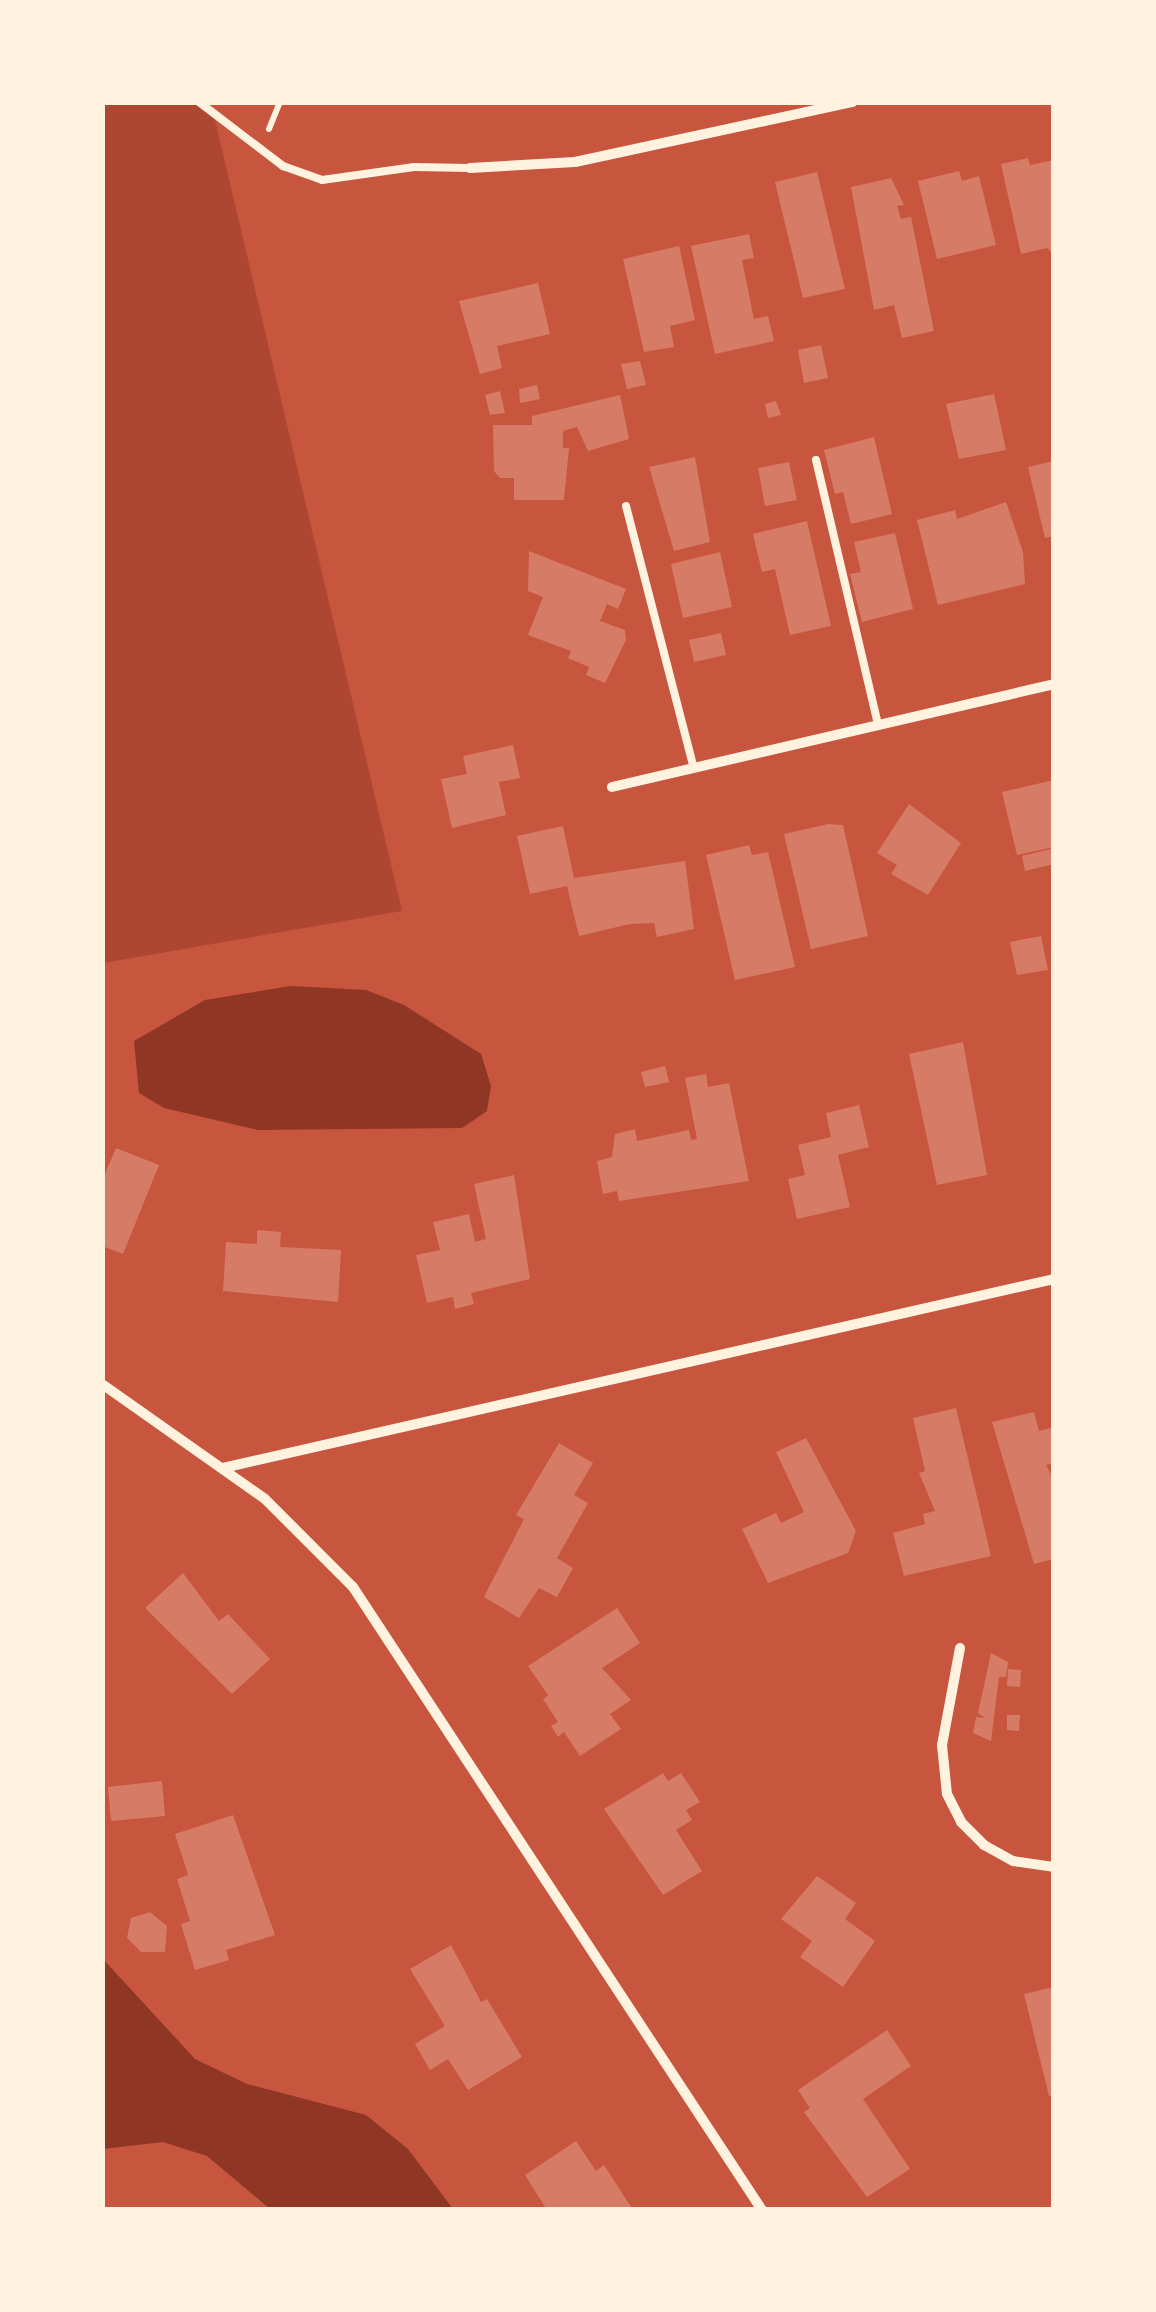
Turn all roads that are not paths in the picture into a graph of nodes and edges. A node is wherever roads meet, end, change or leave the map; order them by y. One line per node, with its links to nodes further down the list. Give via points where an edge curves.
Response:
1 (199, 102): 4 (lane, via 283,166 322,180 414,166)
2 (853, 102): 3 (street)
3 (806, 107): 4 (street, via 575,162)
4 (470, 168)
5 (816, 460): 8 (lane)
6 (626, 506): 9 (lane)
7 (1054, 684): 8 (street)
8 (878, 724): 9 (street)
9 (694, 768): 10 (street)
10 (612, 787)
11 (1054, 1279): 13 (street)
12 (102, 1384): 13 (street)
13 (223, 1468): 16 (street, via 266,1499 353,1587)
14 (960, 1648): 15 (street, via 942,1745 947,1794 961,1822 984,1845 1013,1860)
15 (1054, 1868)
16 (762, 2210)

